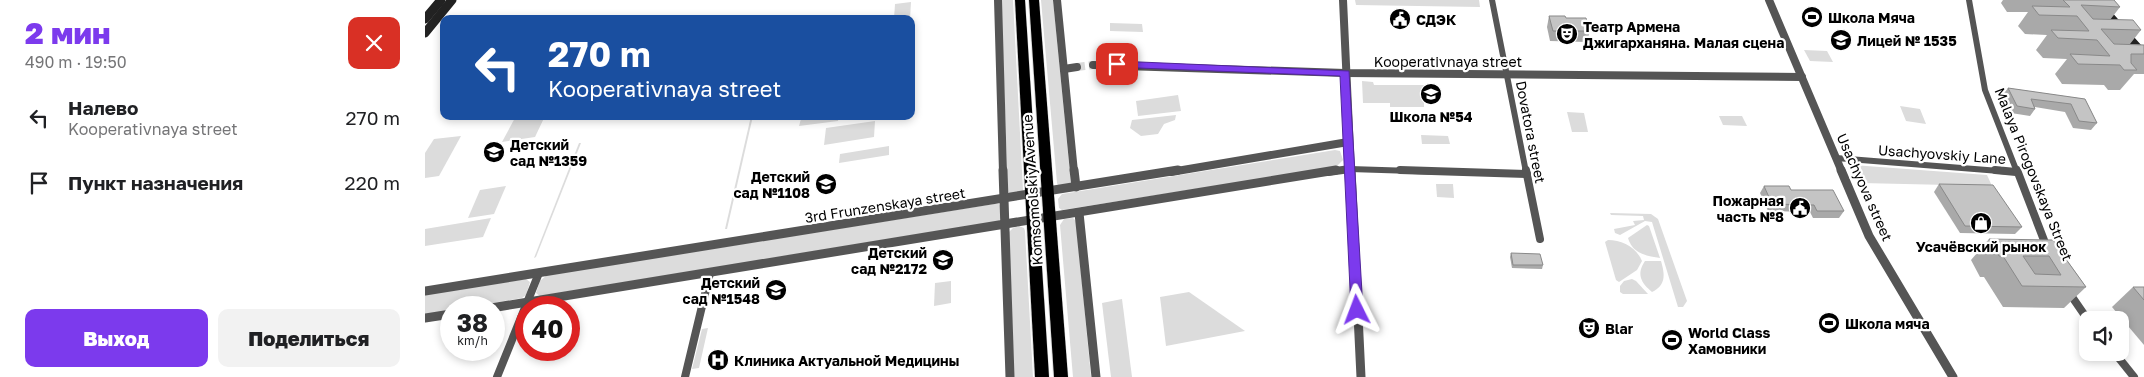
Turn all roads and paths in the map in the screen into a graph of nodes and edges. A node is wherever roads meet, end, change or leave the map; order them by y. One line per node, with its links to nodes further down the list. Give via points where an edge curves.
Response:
1 (441, 0): 13 (main road)
2 (452, 0): 14 (main road)
3 (998, 0): 31 (street, Komsomolskiy Avenue)
4 (1020, 0): 30 (main road, Komsomolskiy Avenue)
5 (1034, 0): 29 (main road, Komsomolskiy Avenue)
6 (1057, 0): 19 (street)
7 (1343, 0): 20 (street)
8 (1492, 0): 21 (street, Dovatora street)
9 (1769, 0): 22 (street, Usachyova street)
10 (1969, 0): 26 (street, Malaya Pirogovskaya Street, via 1985,90)
11 (2095, 0): 16 (main road)
12 (2103, 0): 15 (main road)
13 (425, 19)
14 (425, 33)
15 (2144, 46)
16 (2144, 55)
17 (1093, 65): 20 (street, Kooperativnaya street)
18 (1077, 67): 19 (street)
19 (1064, 69): 28 (street)
20 (1345, 73): 21 (street, Kooperativnaya street); 23 (street)
21 (1507, 74): 22 (street, Kooperativnaya street); 27 (street, Dovatora street)
22 (1802, 77): 24 (street, Usachyova street)
23 (1348, 142): 25 (street); 28 (street, 3rd Frunzenskaya street)
24 (1835, 158): 26 (street, Usachyovskiy Lane); 56 (street, Usachyova street, via 1869,236)
25 (1350, 169): 27 (street); 32 (street); 55 (street)
26 (2016, 172): 37 (street, Malaya Pirogovskaya Street)
27 (1527, 174): 36 (street, Dovatora street)
28 (1076, 187): 29 (street, 3rd Frunzenskaya street)
29 (1048, 192): 30 (street, 3rd Frunzenskaya street); 33 (main road, Komsomolskiy Avenue)
30 (1031, 195): 31 (street, 3rd Frunzenskaya street); 34 (main road, Komsomolskiy Avenue)
31 (1005, 199): 35 (street, Komsomolskiy Avenue); 38 (street, 3rd Frunzenskaya street)
32 (1079, 213): 33 (street); 54 (street)
33 (1049, 218): 34 (street); 53 (main road, Komsomolskiy Avenue)
34 (1033, 220): 35 (street); 52 (main road, Komsomolskiy Avenue)
35 (1005, 225): 39 (street); 51 (street, Komsomolskiy Avenue)
36 (1540, 239)
37 (2050, 255)
38 (539, 273): 41 (street, 3rd Frunzenskaya street); 42 (street)
39 (709, 273): 43 (street); 50 (street)
40 (2063, 283): 44 (street, Malaya Pirogovskaya Street)
41 (425, 291)
42 (529, 296)
43 (565, 296)
44 (2082, 311)
45 (440, 316): 46 (street)
46 (425, 318)
47 (515, 332): 49 (street)
48 (2122, 361): 57 (street)
49 (497, 377)
50 (685, 377)
51 (1011, 377)
52 (1042, 377)
53 (1061, 377)
54 (1096, 377)
55 (1361, 377)
56 (1953, 377)
57 (2135, 377)

